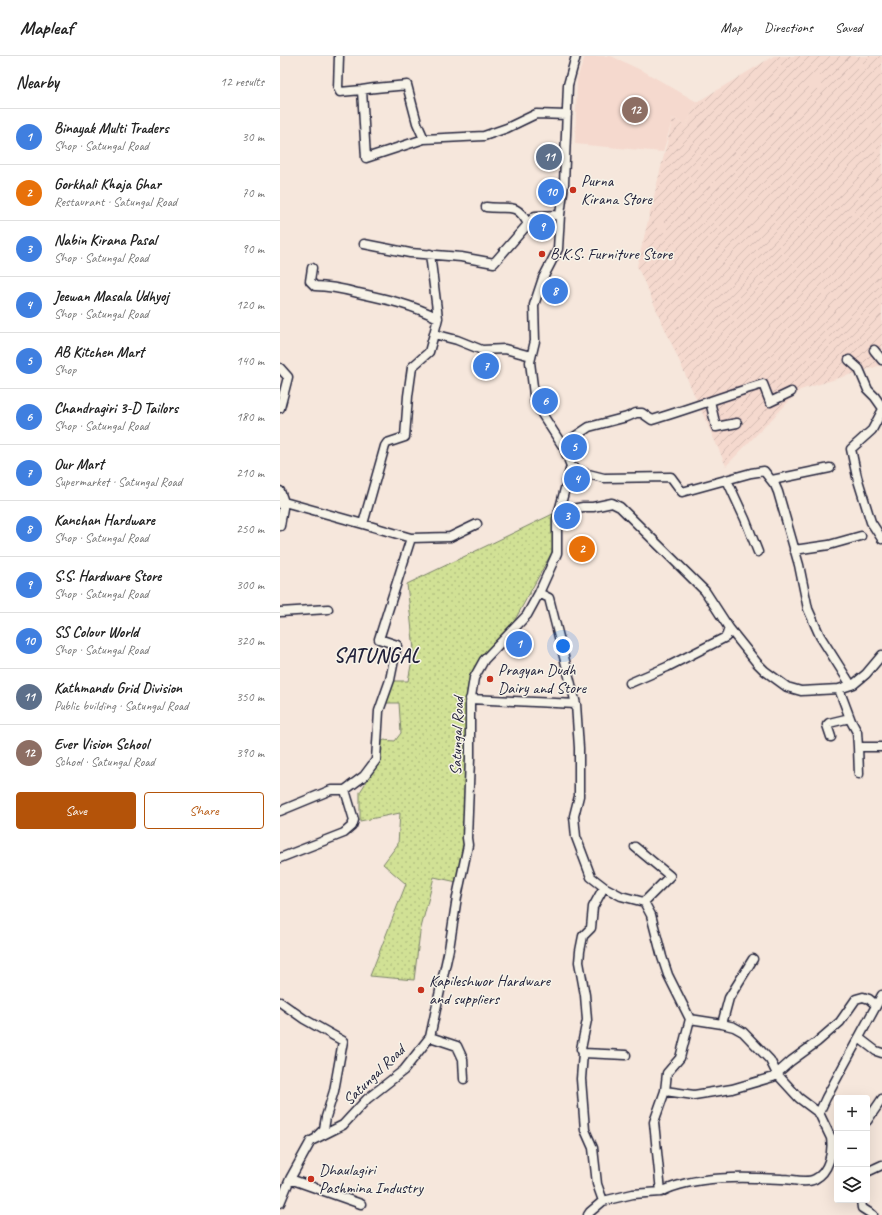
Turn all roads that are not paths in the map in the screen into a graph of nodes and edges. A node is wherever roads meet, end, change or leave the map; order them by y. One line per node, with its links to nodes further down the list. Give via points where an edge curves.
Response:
1 (339, 56): 3 (street, via 340,92)
2 (576, 56): 4 (street, via 568,85)
3 (362, 90): 5 (street, via 407,85); 5 (street, via 366,158)
4 (567, 115): 5 (street, via 536,114 484,136); 7 (street)
5 (424, 139)
6 (486, 207): 8 (street, via 517,209)
7 (560, 216): 8 (street, via 535,216); 15 (street, via 558,248 543,278 534,305 535,342)
8 (528, 224): 10 (street, via 494,263)
9 (364, 244): 10 (street)
10 (430, 254): 12 (street)
11 (312, 268): 12 (street, via 310,281 315,286 327,286 386,299 420,308)
12 (438, 318): 13 (street)
13 (434, 334): 15 (street, via 482,350 505,349); 33 (street, via 429,352 412,367 405,437 385,446)
14 (874, 350): 17 (street)
15 (531, 356): 25 (street, via 535,403)
16 (849, 360): 21 (street, via 859,369 868,390)
17 (882, 360)
18 (280, 368): 22 (street, via 288,377)
19 (791, 392): 20 (street, via 770,402 763,384)
20 (710, 401): 24 (street, via 716,427); 25 (street, via 652,420 642,412 589,427)
21 (882, 407)
22 (280, 408)
23 (882, 411): 38 (street, via 872,430 851,449 871,522)
24 (737, 423)
25 (564, 448): 26 (street)
26 (572, 466): 28 (street, via 584,473 604,478 671,477 682,492); 32 (street, Satungal Road)
27 (830, 468): 29 (street)
28 (727, 480): 29 (street, via 764,471); 40 (street)
29 (772, 480): 39 (street, via 778,492)
30 (280, 491): 31 (street)
31 (282, 502): 33 (street); 35 (street)
32 (558, 519): 41 (street, Satungal Road, via 557,553); 44 (street, via 572,509 583,506 593,507 612,503 620,506 705,591)
33 (363, 524): 37 (street)
34 (477, 524): 37 (street, via 450,537)
35 (280, 526)
36 (861, 536): 39 (street)
37 (411, 538): 56 (street, via 379,639 397,645 390,680 379,711 376,760 364,776)
38 (882, 539)
39 (794, 550): 47 (street, via 808,609 820,636)
40 (758, 552)
41 (539, 593): 49 (street, Satungal Road, via 526,615 484,660 474,678); 50 (street, via 549,598)
42 (328, 609): 43 (street)
43 (280, 612)
44 (729, 628): 46 (street, via 726,637); 48 (street, via 765,671 787,687 801,691)
45 (882, 655): 47 (street, via 866,674)
46 (630, 683)
47 (851, 685): 48 (street)
48 (839, 689): 51 (street)
49 (470, 699): 50 (street); 68 (street, Satungal Road, via 468,845)
50 (576, 704): 60 (street, via 579,748 579,796 574,816 576,837 591,877)
51 (850, 718): 52 (street, via 829,723); 53 (street, via 857,732)
52 (831, 738)
53 (858, 747): 54 (street); 55 (street)
54 (882, 747)
55 (859, 774)
56 (345, 790): 57 (street, via 331,790); 59 (street, via 354,820 352,826 344,833)
57 (280, 811)
58 (635, 847): 61 (street, via 670,876)
59 (280, 858)
60 (604, 887): 61 (street, via 621,896); 70 (street, via 593,908 591,928 583,936 580,951 579,962 587,1020 581,1049)
61 (644, 902): 66 (street, via 651,915 668,975)
62 (753, 959): 67 (street, via 729,998)
63 (882, 995): 65 (street)
64 (280, 1002): 80 (street, via 343,1041 324,1129)
65 (876, 1005): 69 (street); 73 (street, via 863,997 856,1000 840,1022)
66 (690, 1019): 67 (street); 75 (street, via 680,1058 667,1073)
67 (722, 1024): 73 (street, via 734,1026 742,1032 770,1060)
68 (430, 1037): 74 (street, via 457,1046 463,1059); 80 (street, Satungal Road, via 404,1070 367,1099 343,1125)
69 (859, 1038): 71 (street); 77 (street)
70 (583, 1053): 72 (street); 85 (street, via 581,1079 585,1130 593,1148 597,1184)
71 (882, 1054)
72 (626, 1055)
73 (777, 1074): 75 (street, via 764,1081 718,1092 694,1095); 77 (street, via 799,1098)
74 (464, 1079)
75 (665, 1090): 84 (street, via 654,1122)
76 (882, 1099): 78 (street)
77 (819, 1113): 79 (street)
78 (870, 1117)
79 (834, 1139): 84 (street, via 828,1162 816,1179 809,1181 738,1178 692,1181)
80 (311, 1141): 83 (street)
81 (882, 1165): 82 (street)
82 (870, 1171)
83 (290, 1178): 86 (street); 88 (street)
84 (661, 1192): 85 (street, via 633,1194)
85 (603, 1201): 89 (street)
86 (280, 1203)
87 (861, 1203): 90 (street, via 862,1208)
88 (361, 1204)
89 (588, 1215)
90 (873, 1215)

